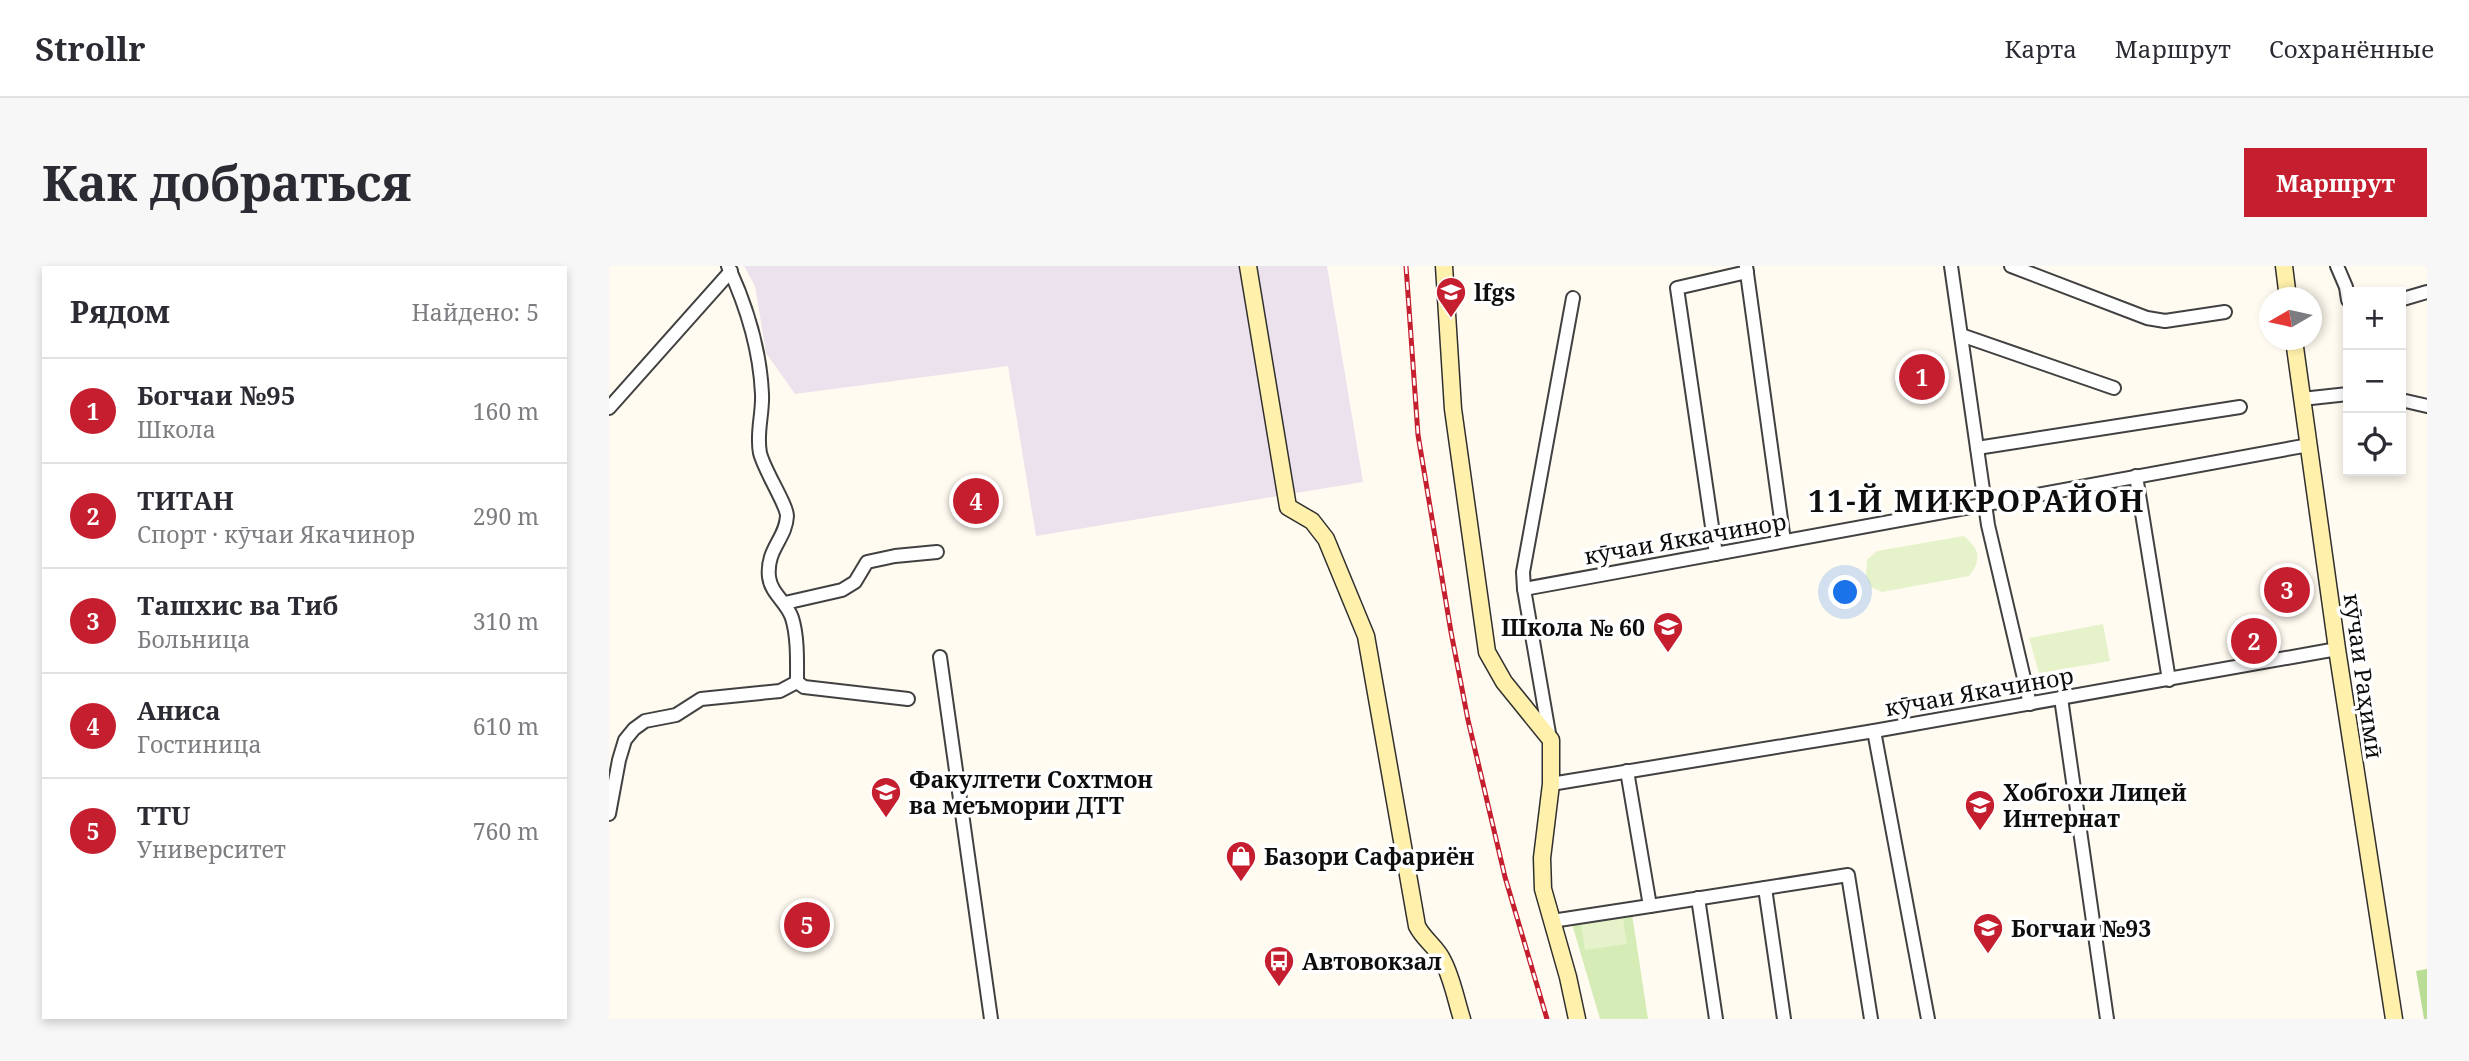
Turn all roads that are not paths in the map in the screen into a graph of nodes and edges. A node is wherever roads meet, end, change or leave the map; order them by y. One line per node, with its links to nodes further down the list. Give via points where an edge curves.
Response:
1 (1248, 266): 50 (street, via 1288,507 1312,522 1326,538 1366,636 1417,926 1444,961)
2 (1444, 266): 41 (street, via 1453,409 1487,652 1504,682)
3 (1951, 266): 15 (street)
4 (2011, 266): 14 (street, via 2147,318 2165,321)
5 (2284, 266): 9 (street)
6 (2337, 266): 10 (street)
7 (729, 269): 23 (street); 32 (street, via 745,303 760,373 760,453 787,514 768,567 773,592)
8 (1747, 269): 28 (street); 30 (street, via 1677,288)
9 (2287, 287)
10 (2346, 287)
11 (2427, 292): 13 (street)
12 (1573, 298): 31 (street, via 1523,572)
13 (2406, 298)
14 (2225, 312)
15 (1961, 335): 17 (street); 25 (street)
16 (2295, 350): 19 (street, кӯчаи Раҳимӣ)
17 (2114, 388)
18 (2343, 395): 19 (street)
19 (2302, 399): 24 (street, кӯчаи Раҳимӣ)
20 (2406, 401): 21 (street)
21 (2427, 406)
22 (2240, 407): 25 (street)
23 (609, 408)
24 (2309, 445): 26 (street, кӯчаи Яккачинор); 33 (street, кӯчаи Раҳимӣ)
25 (1977, 448): 27 (street)
26 (2136, 477): 27 (street, кӯчаи Яккачинор); 35 (street)
27 (1985, 505): 28 (street, кӯчаи Яккачинор); 39 (street)
28 (1784, 541): 30 (street, кӯчаи Яккачинор)
29 (937, 552): 32 (street, via 867,562 855,582 842,590)
30 (1716, 554): 31 (street, кӯчаи Яккачинор)
31 (1524, 589): 41 (street)
32 (785, 603): 36 (street, via 792,618)
33 (2337, 649): 35 (street, кӯчаи Якачинор); 57 (street, кӯчаи Раҳимӣ)
34 (940, 657): 49 (street)
35 (2169, 680): 37 (street, кӯчаи Якачинор)
36 (797, 682): 38 (street, via 804,687); 44 (street, via 780,691 701,699 676,715 645,721 625,740)
37 (2061, 698): 39 (street, кӯчаи Якачинор); 56 (street)
38 (908, 699)
39 (2030, 704): 40 (street, кӯчаи Якачинор)
40 (1874, 731): 42 (street, кӯчаи Якачинор); 55 (street)
41 (1551, 740): 43 (street)
42 (1627, 771): 43 (street, кӯчаи Якачинор); 47 (street)
43 (1551, 784): 48 (street, via 1542,858 1543,889)
44 (609, 814)
45 (1765, 888): 46 (street); 53 (street); 54 (street, via 1848,875)
46 (1698, 898): 47 (street); 52 (street)
47 (1650, 905): 48 (street)
48 (1552, 921): 51 (street)
49 (991, 1019)
50 (1462, 1019)
51 (1577, 1019)
52 (1716, 1019)
53 (1784, 1019)
54 (1871, 1019)
55 (1927, 1019)
56 (2107, 1019)
57 (2394, 1019)

